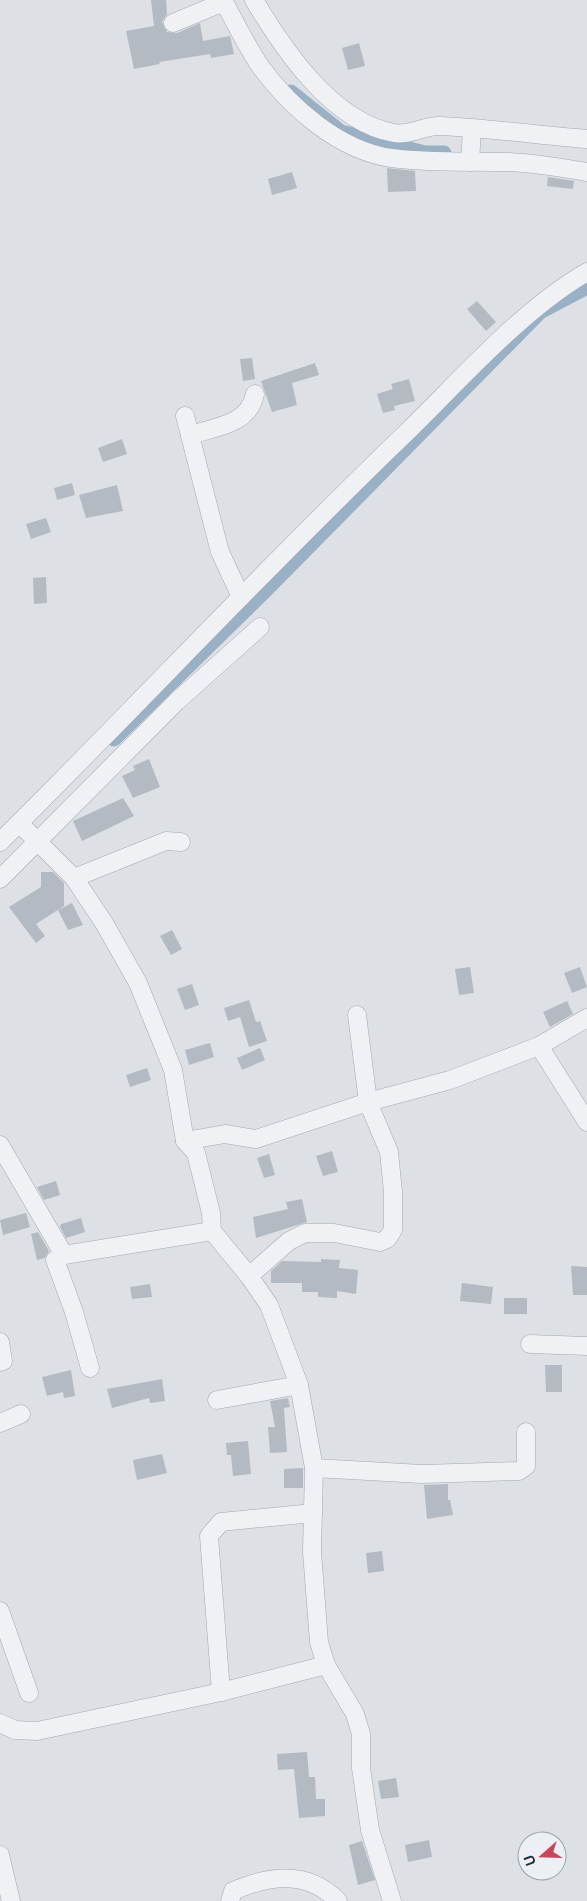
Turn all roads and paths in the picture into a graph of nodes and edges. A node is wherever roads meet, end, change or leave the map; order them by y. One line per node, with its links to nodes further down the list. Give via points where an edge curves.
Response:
1 (254, 0): 4 (street)
2 (223, 1): 3 (street); 5 (street, via 260,66)
3 (173, 23)
4 (306, 80): 5 (street); 8 (street, via 368,124)
5 (291, 99): 8 (street, via 320,126 347,143)
6 (472, 131): 7 (street); 8 (street, via 436,126); 9 (street)
7 (587, 139)
8 (392, 146): 9 (street)
9 (471, 160): 10 (street)
10 (587, 172)
11 (587, 272): 15 (street, via 560,289 514,328)
12 (255, 394): 14 (street, via 247,414 236,421)
13 (185, 416): 14 (street)
14 (190, 435): 15 (street, via 220,552)
15 (240, 597): 17 (street)
16 (260, 627): 18 (street)
17 (79, 764): 18 (street); 19 (street)
18 (95, 781): 20 (street)
19 (20, 824): 20 (street); 21 (street)
20 (35, 840): 23 (street); 24 (street)
21 (0, 842)
22 (182, 842): 24 (street, via 166,841)
23 (0, 878)
24 (74, 878): 30 (street, via 138,982 173,1070)
25 (356, 1015): 28 (street)
26 (587, 1018): 27 (street)
27 (538, 1046): 28 (street, via 450,1080); 29 (street)
28 (368, 1102): 30 (street, via 256,1139 225,1134); 34 (street, via 389,1152 393,1230 387,1239 380,1242 334,1233 305,1233 289,1241)
29 (587, 1122)
30 (185, 1140): 32 (street, via 196,1154 211,1213)
31 (0, 1145): 33 (street)
32 (212, 1231): 33 (street); 34 (street)
33 (64, 1255): 39 (street, via 55,1260 55,1265 74,1312)
34 (250, 1276): 40 (street, via 269,1305)
35 (0, 1342): 38 (street, via 4,1355)
36 (530, 1344): 37 (street)
37 (587, 1346)
38 (0, 1362)
39 (90, 1368)
40 (299, 1385): 41 (street); 45 (street)
41 (217, 1400)
42 (21, 1414): 43 (street)
43 (0, 1423)
44 (526, 1432): 45 (street, via 526,1466 519,1471 422,1474)
45 (314, 1468): 46 (street)
46 (313, 1513): 48 (street, via 312,1552 319,1642); 49 (street, via 221,1522 209,1536)
47 (0, 1611): 50 (street)
48 (326, 1665): 49 (street); 56 (street, via 355,1714 361,1734 361,1768 370,1830)
49 (221, 1692): 51 (street, via 37,1732 15,1730)
50 (29, 1693)
51 (0, 1722)
52 (0, 1855): 53 (street)
53 (11, 1901)
54 (230, 1901): 55 (street, via 233,1891 240,1888 285,1878 322,1886)
55 (338, 1901)
56 (392, 1901)

